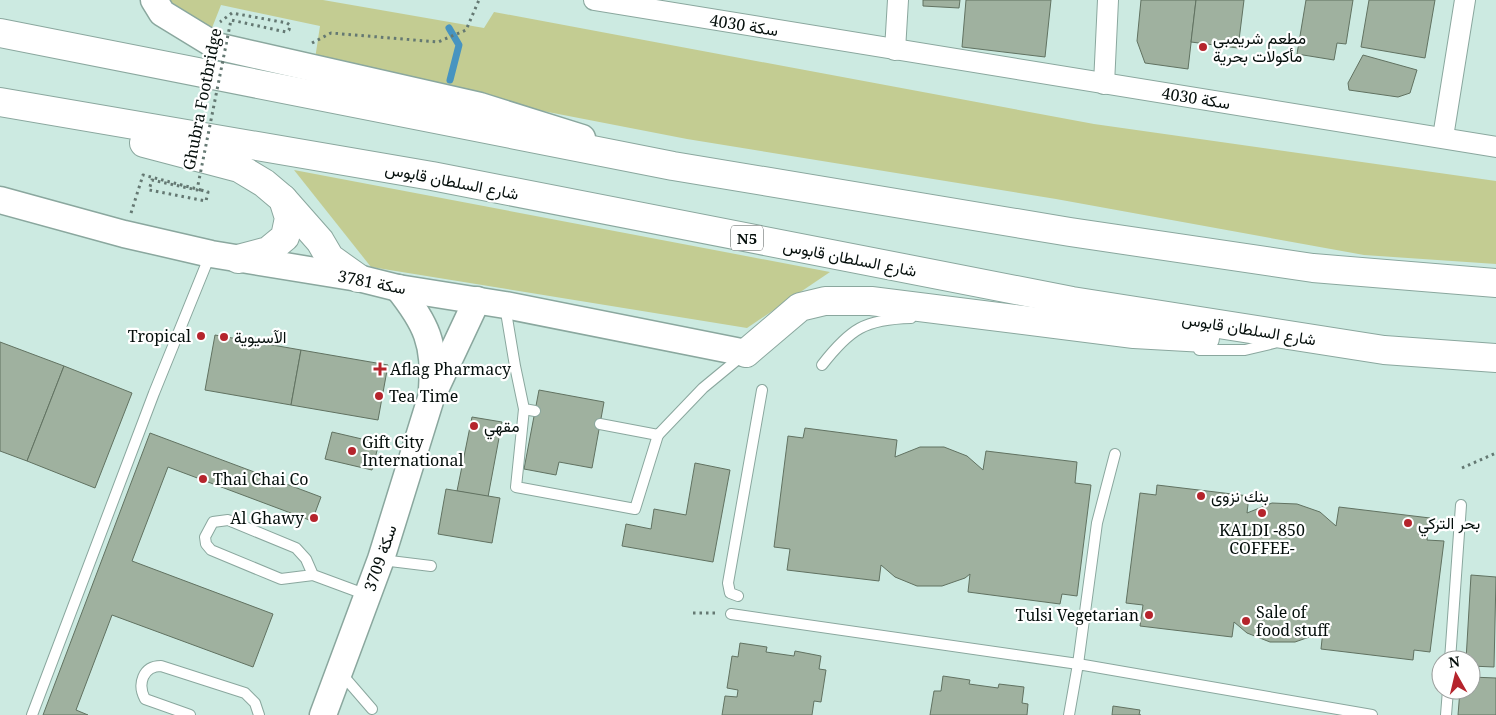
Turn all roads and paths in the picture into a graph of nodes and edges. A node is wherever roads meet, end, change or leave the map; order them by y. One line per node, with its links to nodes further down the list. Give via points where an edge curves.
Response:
1 (154, 0): 16 (street, via 162,13 216,46 480,106)
2 (479, 0): 10 (path, via 466,30 438,42 330,33)
3 (594, 0): 7 (street, سكة 4030)
4 (898, 0): 11 (street)
5 (1108, 0): 12 (street)
6 (1465, 0): 14 (street)
7 (679, 7): 11 (street, سكة 4030)
8 (220, 22): 19 (path, Ghubra Footbridge, bridge, via 232,13 290,25 286,32 231,20 197,190 152,180 149,190 206,201 208,192 201,190 143,175)
9 (0, 33): 16 (highway)
10 (314, 42)
11 (895, 50): 12 (street, سكة 4030)
12 (1104, 84): 14 (street, سكة 4030)
13 (0, 103): 17 (highway, via 239,168); 30 (highway, شارع السلطان قابوس / N5, via 432,176 1072,302)
14 (1443, 137): 15 (street, سكة 4030)
15 (1496, 147)
16 (673, 166): 23 (highway, via 1070,232 1312,268)
17 (283, 199): 21 (highway, via 289,218 285,237 268,250); 22 (highway, via 320,241 330,258)
18 (0, 200): 19 (street, سكة 3781)
19 (124, 234): 20 (street, سكة 3781)
20 (210, 254): 21 (street, سكة 3781); 56 (lane)
21 (238, 259): 22 (street, سكة 3781)
22 (358, 278): 24 (street, سكة 3781)
23 (1496, 283)
24 (398, 288): 25 (street, سكة 3781); 35 (street, سكة 3709, via 417,311 429,339 434,368)
25 (477, 300): 26 (street, سكة 3781); 35 (street, سكة 3709)
26 (505, 306): 31 (street, سكة 3781); 36 (lane)
27 (921, 319): 33 (lane, via 885,319 860,328 839,343)
28 (1274, 343): 29 (lane, via 1245,350); 30 (highway); 31 (highway, via 1134,334 872,301 825,300 800,307)
29 (1187, 350)
30 (1384, 350): 32 (highway, شارع السلطان قابوس / N5)
31 (746, 352): 39 (lane, via 703,388)
32 (1496, 358)
33 (822, 365)
34 (762, 390): 48 (lane, via 728,583 730,593)
35 (431, 398): 44 (street, سكة 3709)
36 (524, 409): 37 (lane); 39 (lane, via 516,487 635,508)
37 (535, 411)
38 (600, 424): 39 (lane)
39 (658, 435)
40 (1496, 453): 42 (path)
41 (1115, 454): 52 (lane, via 1097,523)
42 (1462, 468)
43 (1461, 505): 51 (lane)
44 (381, 559): 45 (lane); 47 (street, سكة 3709)
45 (430, 566)
46 (313, 575): 46 (lane, via 306,559 296,548 228,520 213,522 204,537 211,550 281,579); 47 (lane)
47 (368, 595): 53 (street, سكة 3709)
48 (738, 596)
49 (693, 613): 50 (path)
50 (730, 614): 52 (lane)
51 (1451, 650)
52 (1078, 664): 60 (lane); 61 (lane)
53 (340, 671): 55 (lane); 59 (street, سكة 3709)
54 (1447, 700): 62 (lane)
55 (372, 709)
56 (32, 715)
57 (190, 715): 58 (lane, via 145,699 140,685 147,670 161,666 245,693 255,703)
58 (259, 715)
59 (323, 715)
60 (1070, 715)
61 (1372, 715)
62 (1446, 715)

